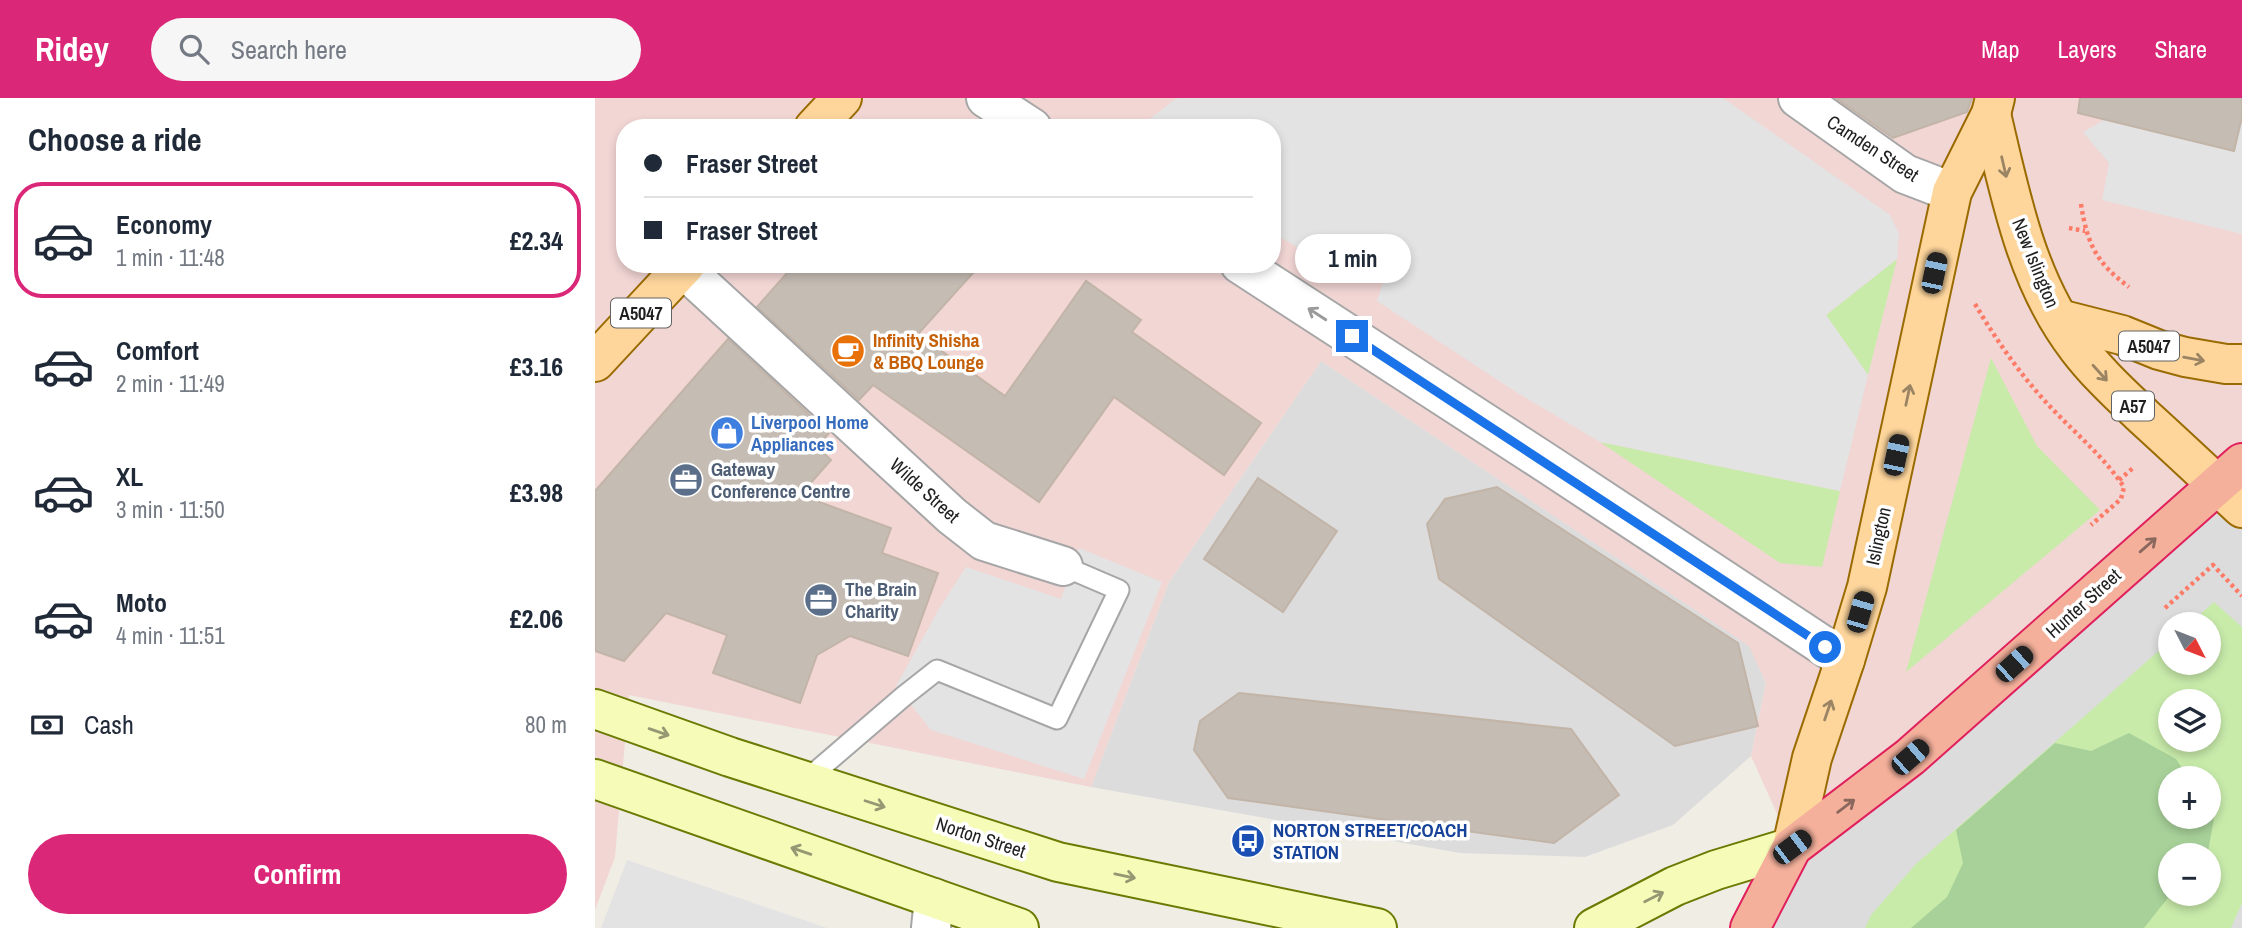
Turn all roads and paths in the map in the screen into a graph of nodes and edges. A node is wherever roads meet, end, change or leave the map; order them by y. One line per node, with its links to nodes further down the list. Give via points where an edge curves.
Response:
1 (842, 98): 5 (main road)
2 (986, 98): 6 (street)
3 (1798, 98): 7 (street, Camden Street, via 1905,174)
4 (1993, 106): 7 (main road, Islington / A57); 14 (main road, New Islington / A57, one-way to 14, via 2008,184 2029,254)
5 (822, 119)
6 (1018, 119)
7 (1951, 192): 22 (main road, Islington / A57, one-way to 7, via 1867,587)
8 (2081, 204): 12 (path, via 2093,249)
9 (678, 273): 15 (main road, A5047)
10 (692, 273): 19 (street, Wilde Street, via 983,541)
11 (1254, 273): 22 (street, one-way to 11)
12 (2130, 288)
13 (1969, 310): 18 (path, via 1971,298 2023,375 2124,487 2121,499)
14 (2059, 319): 16 (main road, A5047, one-way to 16, via 2185,357); 17 (main road, New Islington / A57, one-way to 17, via 2105,379)
15 (595, 362)
16 (2242, 364)
17 (2234, 485): 26 (highway, Hunter Street, one-way to 17, via 1910,757)
18 (2091, 525)
19 (1063, 566): 25 (lane, via 1119,590 1057,719 937,670)
20 (2242, 596): 21 (path, via 2213,565)
21 (2165, 608)
22 (1845, 660): 26 (main road, Islington / A57, one-way to 22, via 1812,758)
23 (595, 709): 25 (main road, Norton Street, one-way to 25)
24 (595, 779): 27 (main road, one-way to 24)
25 (805, 781): 29 (main road, Norton Street, one-way to 29, via 1058,862)
26 (1792, 847): 30 (main road, one-way to 26, via 1675,886); 31 (highway, Islington)
27 (933, 913): 28 (main road)
28 (1019, 928)
29 (1377, 928)
30 (1594, 928)
31 (1750, 928)

